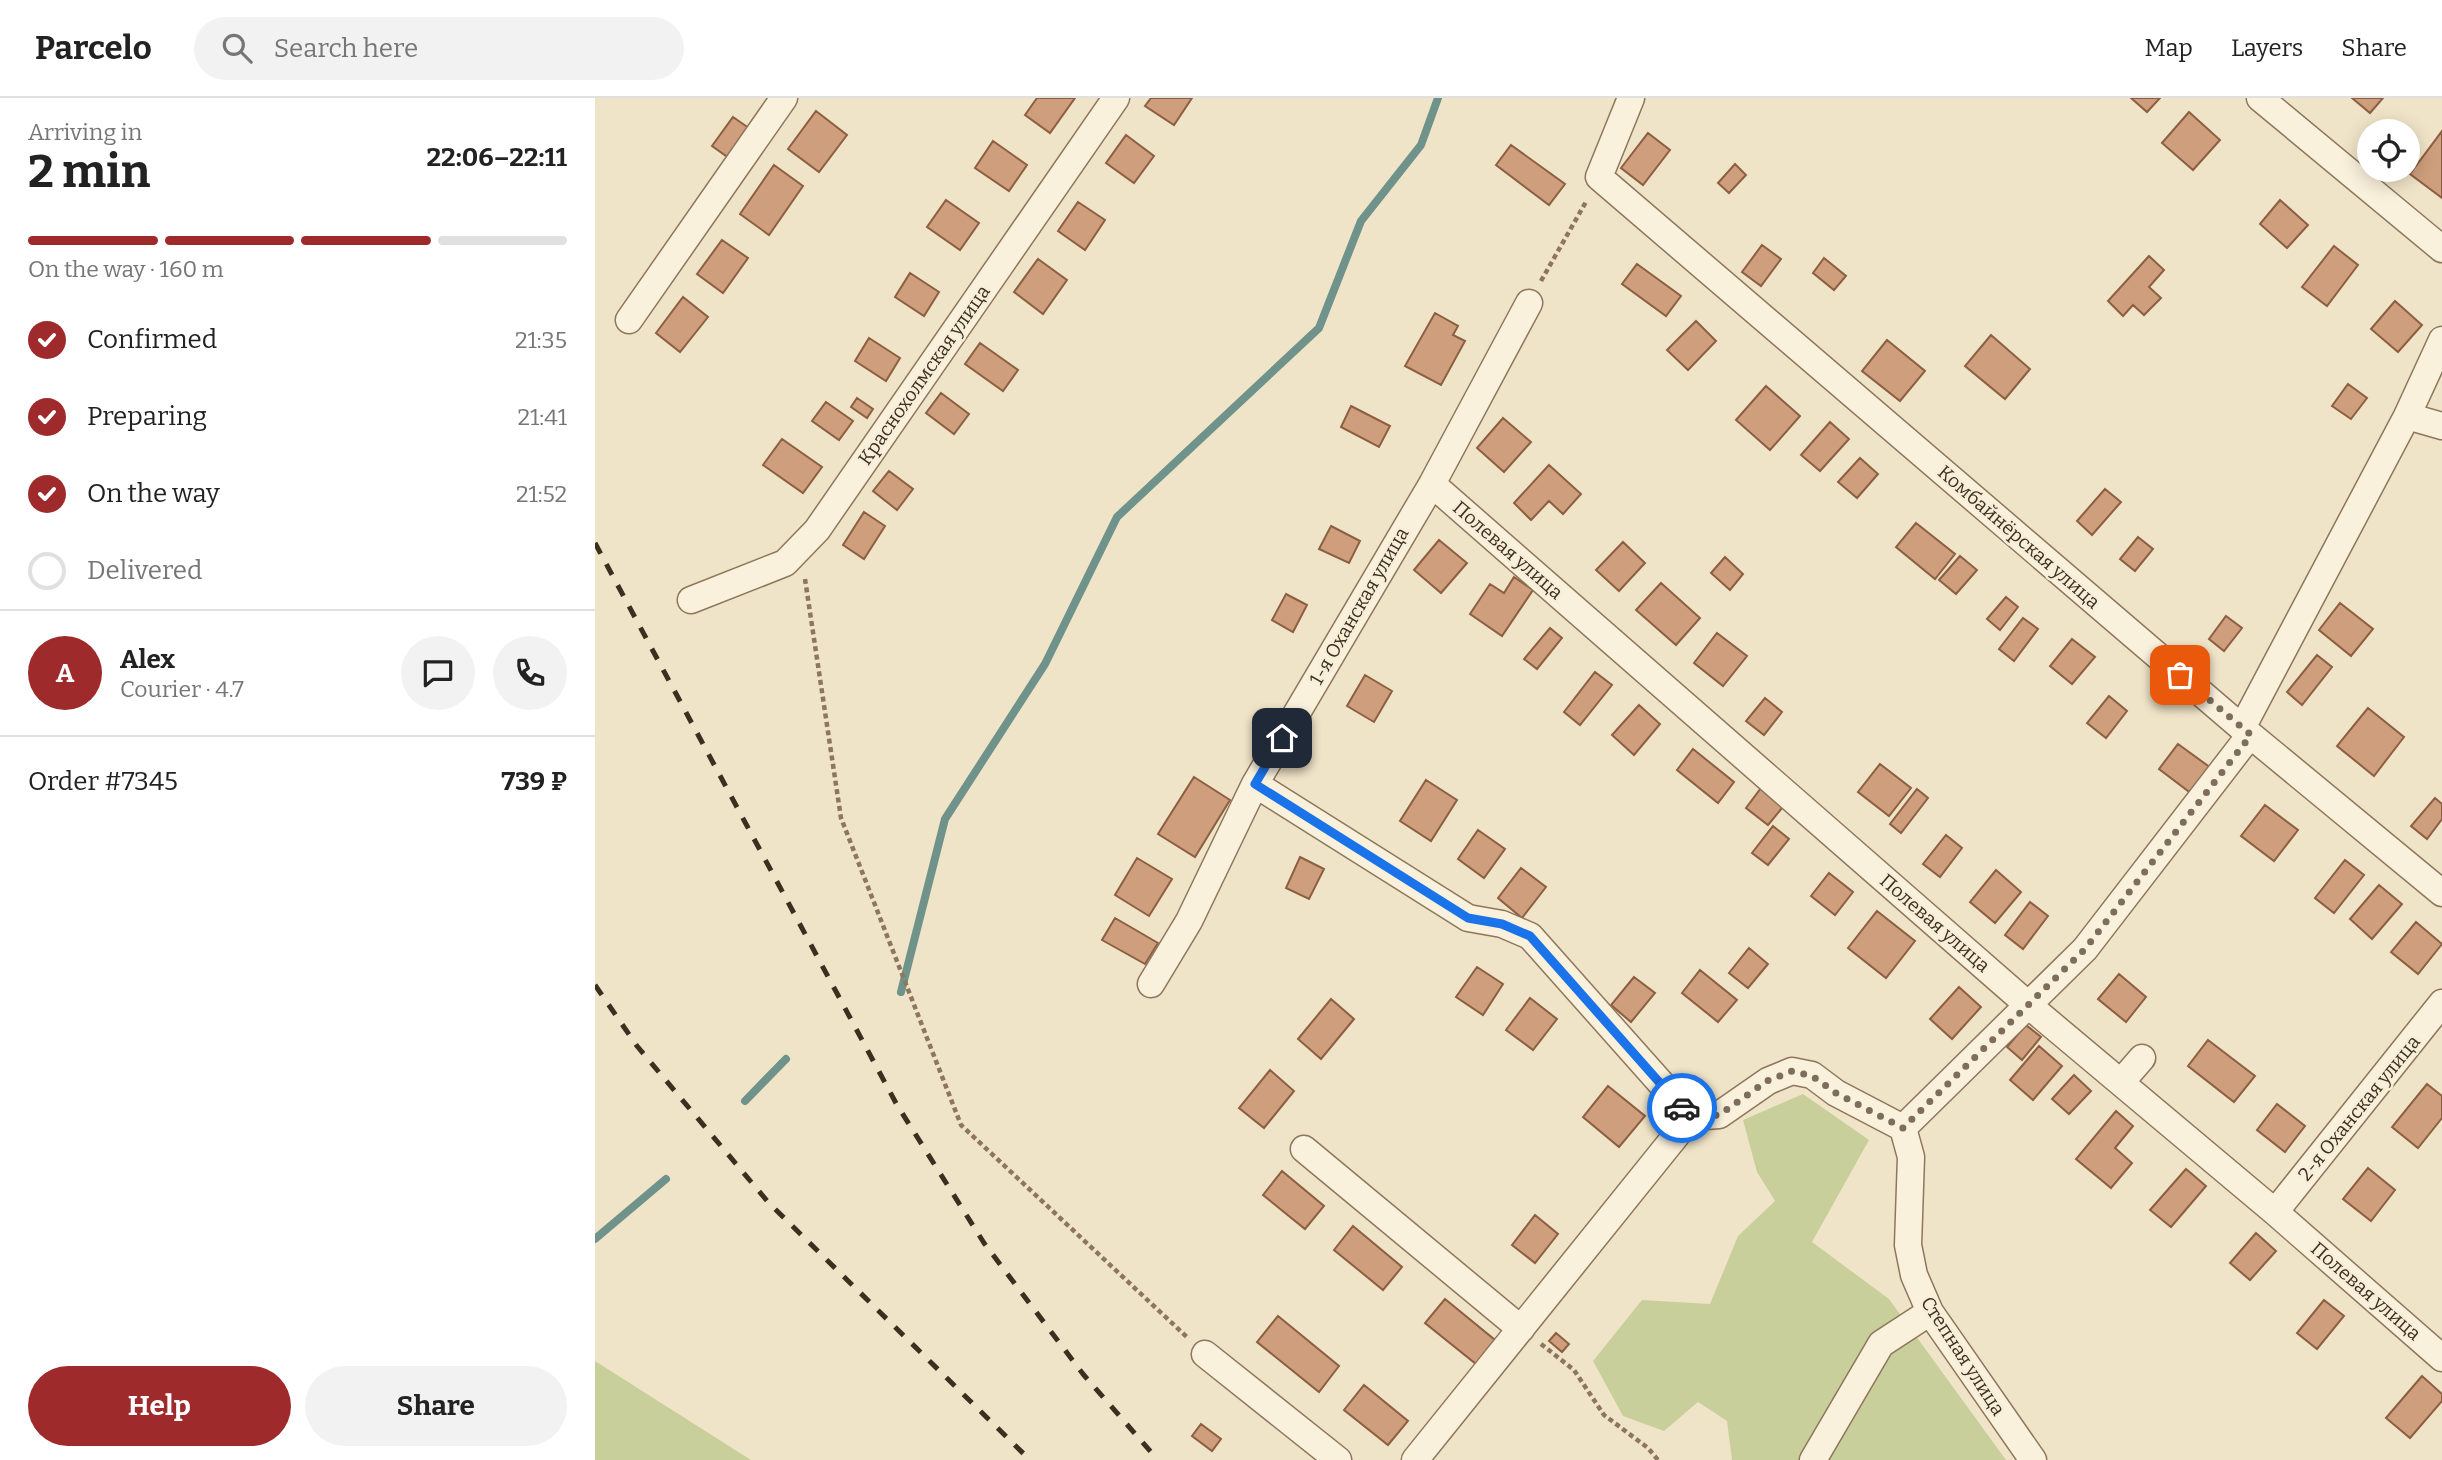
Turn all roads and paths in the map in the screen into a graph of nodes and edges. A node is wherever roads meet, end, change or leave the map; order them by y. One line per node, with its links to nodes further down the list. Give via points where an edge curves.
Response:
1 (784, 98): 8 (street)
2 (1116, 98): 13 (street, Краснохолмская улица, via 817,530)
3 (1631, 98): 5 (street)
4 (2260, 98): 6 (street)
5 (1599, 177): 7 (path); 15 (street, Комбайнёрская улица)
6 (2442, 249)
7 (1529, 303): 12 (street, 1-я Оханская улица)
8 (629, 320)
9 (2442, 340): 10 (street)
10 (2407, 416): 11 (street); 15 (street)
11 (2442, 426)
12 (1431, 484): 16 (street, 1-я Оханская улица); 20 (street, Полевая улица)
13 (800, 547): 14 (street, Краснохолмская улица, via 785,563); 29 (path, via 841,818 961,1125)
14 (691, 600)
15 (2246, 732): 17 (street, Комбайнёрская улица); 20 (street, via 2085,949)
16 (1255, 784): 18 (street, 1-я Оханская улица, via 1189,921); 23 (street, via 1468,918 1502,924 1530,936)
17 (2442, 893)
18 (1151, 984)
19 (2442, 1003): 26 (street, 2-я Оханская улица)
20 (2027, 1004): 22 (street, Полевая улица); 24 (street)
21 (2143, 1058): 22 (street)
22 (2122, 1081): 26 (street, Полевая улица)
23 (1691, 1117): 24 (street, via 1719,1115 1767,1081 1792,1071 1812,1076); 28 (street)
24 (1903, 1128): 27 (street, Степная улица, via 1911,1157 1908,1245 1914,1275)
25 (1304, 1149): 28 (street)
26 (2275, 1212): 30 (street, Полевая улица)
27 (1930, 1312): 34 (street, via 1881,1344); 35 (street, Степная улица)
28 (1521, 1329): 32 (street); 33 (path, via 1574,1370 1604,1415)
29 (1205, 1354): 31 (street)
30 (2442, 1358)
31 (1338, 1460)
32 (1415, 1460)
33 (1658, 1460)
34 (1813, 1460)
35 (2033, 1460)

